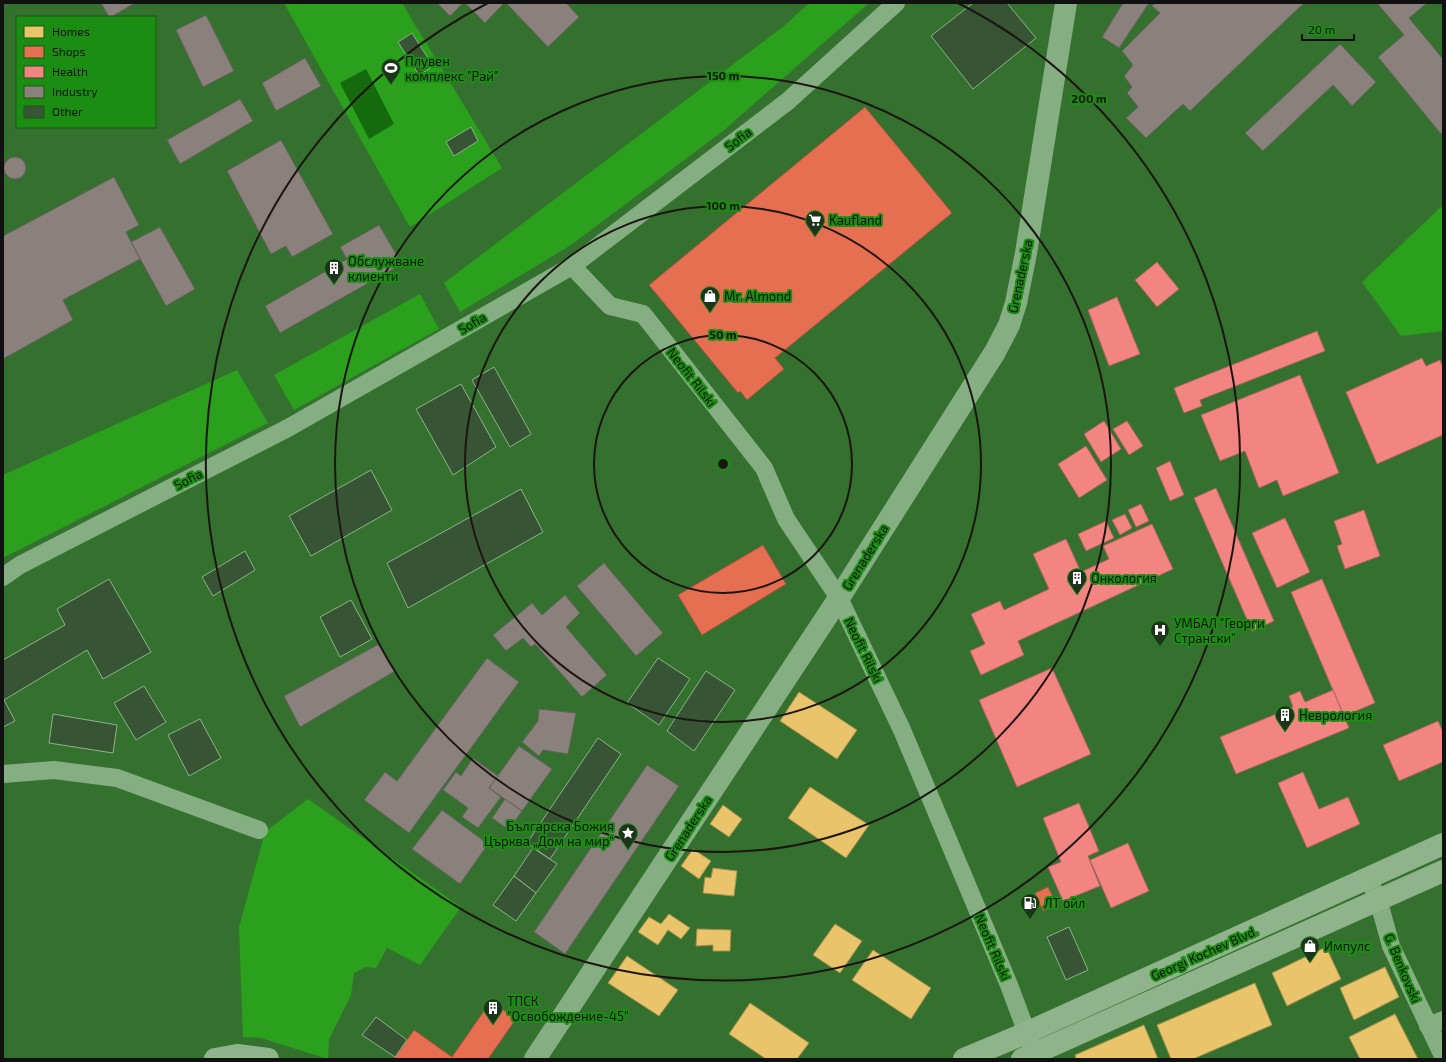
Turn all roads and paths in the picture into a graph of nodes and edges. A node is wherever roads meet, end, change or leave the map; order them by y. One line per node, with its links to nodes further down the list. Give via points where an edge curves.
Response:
1 (896, 3): 3 (street, Sofia, via 788,101)
2 (1066, 3): 5 (street, Grenaderska, via 1026,253 1009,325 995,352)
3 (572, 266): 4 (street, Sofia, via 288,428 20,565); 5 (street, Neofit Rilski, via 610,306 643,314 764,468 786,519)
4 (3, 577)
5 (839, 598): 13 (street, Neofit Rilski, via 902,730 1009,985); 18 (street, Grenaderska)
6 (3, 774): 7 (street, via 54,770 117,778)
7 (259, 830)
8 (1443, 844): 10 (main road, Georgi Kochev Blvd.)
9 (1443, 871): 11 (main road, Georgi Kochev Blvd.)
10 (1368, 878): 11 (street, G. Benkovski); 13 (main road, Georgi Kochev Blvd.)
11 (1378, 899): 12 (street, G. Benkovski, via 1391,946); 15 (main road, Georgi Kochev Blvd.)
12 (1436, 1023): 14 (street, G. Benkovski)
13 (1026, 1033): 15 (street, Neofit Rilski); 19 (main road, Georgi Kochev Blvd.)
14 (1443, 1056)
15 (1031, 1057)
16 (215, 1059): 17 (main road, via 237,1055)
17 (268, 1059)
18 (536, 1059)
19 (964, 1059)

